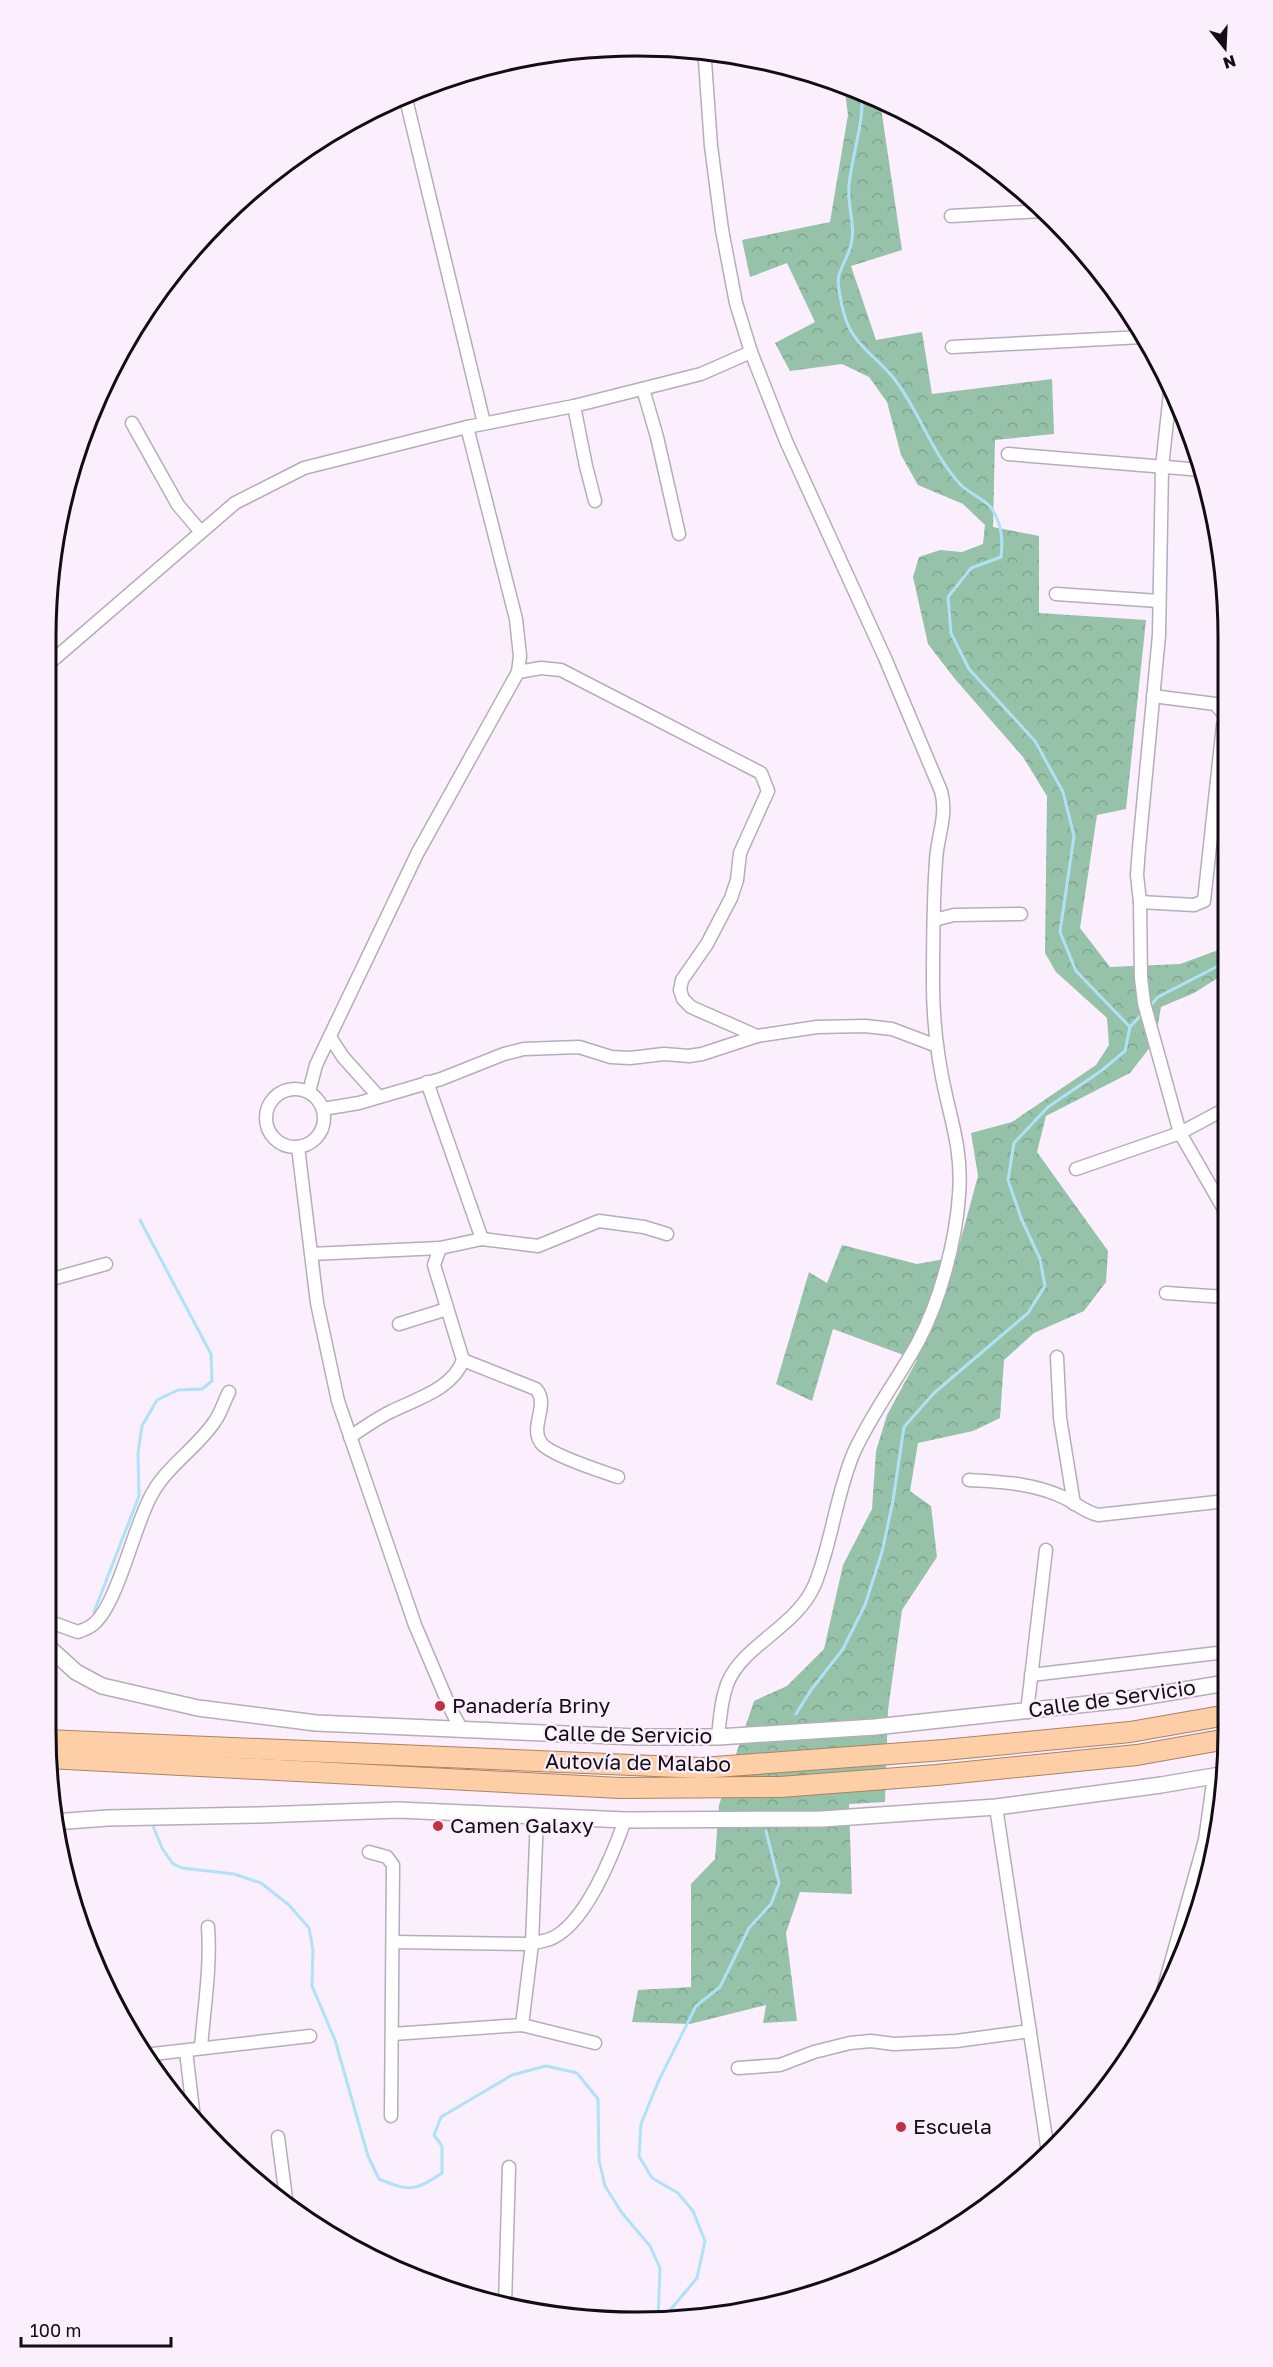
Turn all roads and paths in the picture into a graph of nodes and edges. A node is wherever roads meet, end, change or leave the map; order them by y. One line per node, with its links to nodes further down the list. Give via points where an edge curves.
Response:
1 (705, 59): 7 (street, via 722,230 736,303)
2 (407, 103): 12 (street)
3 (1032, 212): 4 (street)
4 (951, 216)
5 (1135, 337): 6 (street)
6 (952, 347)
7 (751, 352): 8 (street, via 701,374); 29 (street, via 795,462 941,791 945,805 936,859)
8 (643, 389): 10 (street); 19 (street)
9 (1169, 404): 15 (street)
10 (574, 406): 12 (street); 17 (street)
11 (132, 423): 18 (street, via 178,505)
12 (484, 423): 13 (street)
13 (466, 427): 18 (street, via 304,468 235,503); 23 (street, via 516,619)
14 (1008, 454): 15 (street)
15 (1162, 467): 16 (street); 21 (street)
16 (1193, 469)
17 (595, 501)
18 (201, 532): 22 (street)
19 (679, 534)
20 (1056, 594): 21 (street)
21 (1159, 601): 24 (street)
22 (55, 658)
23 (518, 672): 30 (street, via 561,670 761,773 768,791 740,853 731,898 682,980 680,990 691,1007); 31 (street, via 417,854)
24 (1154, 696): 25 (street); 27 (street, via 1137,875)
25 (1218, 708)
26 (1218, 778): 27 (street, via 1204,901 1194,905)
27 (1140, 902): 38 (street, via 1144,1003)
28 (1021, 914): 29 (street, via 954,915)
29 (934, 920): 32 (street)
30 (757, 1036): 32 (street, via 865,1026 892,1029); 33 (street, via 689,1056 630,1058 611,1057 579,1047 524,1049)
31 (330, 1037): 34 (street, via 316,1065); 35 (street)
32 (937, 1046): 69 (street, via 956,1131 959,1194 954,1234 932,1308 918,1341 854,1454 814,1587 790,1621 749,1655 728,1681)
33 (427, 1082): 35 (street); 43 (street)
34 (309, 1092): 36 (street); 39 (street, via 281,1093 266,1116 275,1139)
35 (378, 1096): 36 (street)
36 (323, 1109): 39 (street, via 325,1118 320,1134)
37 (1218, 1113): 38 (street)
38 (1180, 1133): 40 (street); 41 (street)
39 (298, 1147): 45 (street)
40 (1076, 1169)
41 (1218, 1199)
42 (667, 1234): 43 (street, via 598,1221 538,1246)
43 (482, 1239): 44 (street)
44 (440, 1248): 45 (street); 50 (street, via 434,1265)
45 (312, 1254): 55 (street, via 317,1303 333,1381)
46 (106, 1264): 47 (street)
47 (55, 1278)
48 (1166, 1293): 49 (street)
49 (1218, 1297)
50 (447, 1309): 51 (street); 53 (street)
51 (399, 1324)
52 (1057, 1357): 59 (street, via 1060,1418)
53 (463, 1359): 55 (street, via 459,1371 425,1397); 56 (street, via 536,1389 542,1399 537,1433 541,1443 553,1452)
54 (229, 1392): 61 (street, via 216,1420 152,1493 121,1575 92,1626 78,1632)
55 (350, 1437): 68 (street, via 414,1625 452,1712)
56 (618, 1478)
57 (969, 1480): 59 (street, via 1036,1487)
58 (1218, 1502): 59 (street, via 1098,1515)
59 (1074, 1504)
60 (1046, 1550): 64 (street)
61 (55, 1624)
62 (55, 1653): 68 (street, Calle de Servicio, via 76,1672 102,1686 142,1696 255,1717)
63 (1218, 1653): 64 (street)
64 (1031, 1675): 66 (street)
65 (1218, 1682): 66 (street, Calle de Servicio, via 1124,1700)
66 (1027, 1712): 69 (street, Calle de Servicio)
67 (1218, 1717): 70 (highway, Autovía de Malabo, via 1130,1732 702,1768)
68 (455, 1730): 69 (street, Calle de Servicio)
69 (718, 1737)
70 (56, 1740)
71 (1217, 1741): 72 (highway, Autovía de Malabo, via 1137,1755 780,1787 620,1788)
72 (56, 1758)
73 (1215, 1776): 75 (street)
74 (1213, 1805): 83 (street)
75 (996, 1807): 77 (street, via 822,1819); 85 (street)
76 (537, 1816): 77 (street); 78 (street, via 398,1810); 82 (street)
77 (625, 1820): 82 (street, via 613,1856 579,1915 551,1939)
78 (63, 1821)
79 (369, 1852): 81 (street, via 387,1857 393,1865)
80 (208, 1927): 89 (street, via 210,1956)
81 (393, 1942): 82 (street); 86 (street)
82 (532, 1944): 84 (street)
83 (1175, 1948)
84 (522, 2025): 86 (street); 88 (street)
85 (1030, 2031): 92 (street, via 956,2041 850,2043 780,2065); 96 (street)
86 (393, 2034): 94 (street)
87 (310, 2036): 89 (street)
88 (595, 2043)
89 (201, 2048): 90 (street)
90 (186, 2051): 91 (street); 93 (street)
91 (154, 2054)
92 (738, 2068)
93 (192, 2104)
94 (391, 2116)
95 (278, 2137): 98 (street)
96 (1046, 2142)
97 (509, 2167): 99 (street)
98 (285, 2193)
99 (505, 2296)

